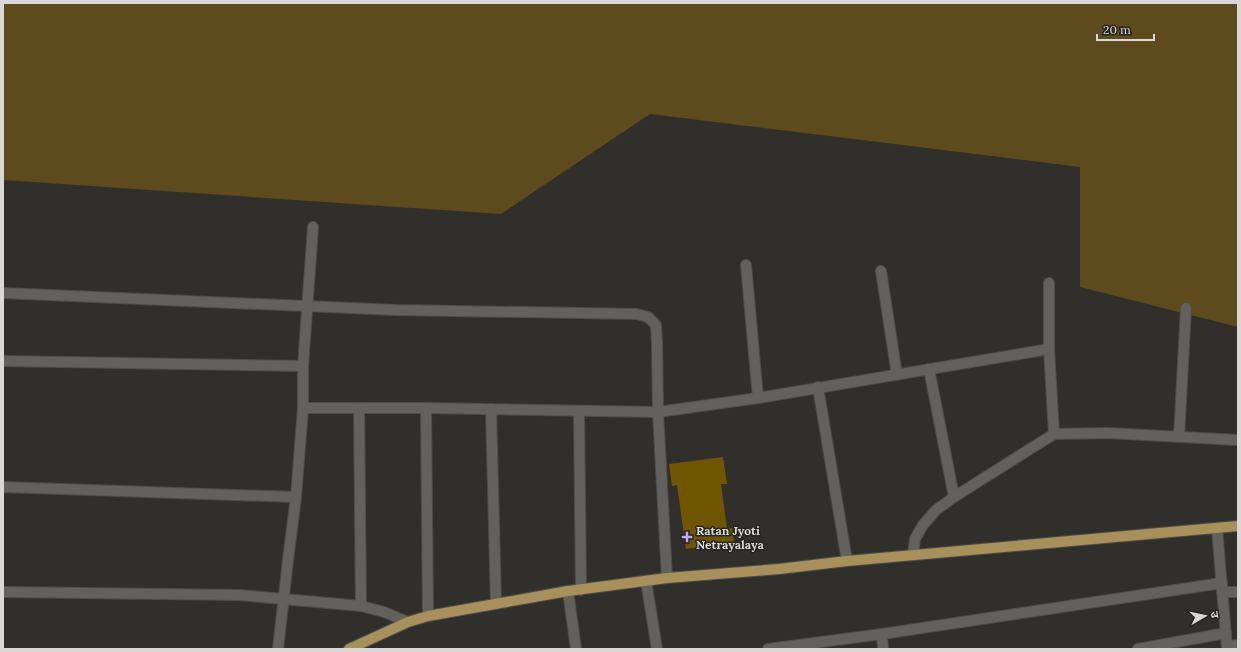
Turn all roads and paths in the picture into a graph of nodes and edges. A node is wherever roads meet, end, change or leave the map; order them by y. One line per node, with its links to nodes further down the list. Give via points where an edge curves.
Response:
1 (313, 226): 6 (street)
2 (746, 265): 14 (street)
3 (881, 271): 12 (street)
4 (1049, 284): 8 (street)
5 (3, 293): 6 (street)
6 (307, 306): 10 (street); 20 (street, via 404,311 637,314 648,317 656,325)
7 (1186, 308): 22 (street)
8 (1049, 349): 11 (street); 21 (street)
9 (3, 361): 10 (street)
10 (303, 366): 15 (street)
11 (929, 369): 12 (street); 26 (street)
12 (897, 375): 13 (street)
13 (818, 387): 14 (street); 30 (street)
14 (758, 398): 20 (street)
15 (303, 408): 16 (street); 25 (street)
16 (359, 408): 17 (street); 40 (street)
17 (426, 408): 18 (street); 41 (street)
18 (491, 409): 19 (street); 39 (street)
19 (579, 411): 20 (street); 34 (street)
20 (658, 412): 31 (street)
21 (1054, 434): 22 (street, via 1107,433); 26 (street)
22 (1179, 437): 23 (street)
23 (1238, 440)
24 (3, 487): 25 (street)
25 (296, 497): 38 (street)
26 (954, 497): 29 (street, via 936,510 923,525 915,539)
27 (1238, 526): 28 (main road)
28 (1218, 528): 29 (main road); 33 (street)
29 (913, 555): 30 (main road)
30 (847, 561): 31 (main road)
31 (667, 578): 32 (main road)
32 (646, 581): 34 (main road); 50 (street)
33 (1222, 587): 37 (street); 43 (street); 44 (street)
34 (581, 590): 35 (main road)
35 (568, 591): 39 (main road); 49 (street)
36 (3, 592): 38 (street, via 239,595)
37 (1238, 592)
38 (283, 600): 40 (street); 47 (street)
39 (496, 604): 41 (main road)
40 (361, 606): 42 (street)
41 (428, 616): 42 (main road)
42 (408, 622): 48 (main road)
43 (1226, 633): 46 (street); 53 (street)
44 (882, 634): 51 (street); 52 (street)
45 (1238, 645): 46 (street)
46 (1227, 648)
47 (278, 649)
48 (349, 649)
49 (576, 649)
50 (657, 649)
51 (768, 649)
52 (883, 649)
53 (1138, 649)

